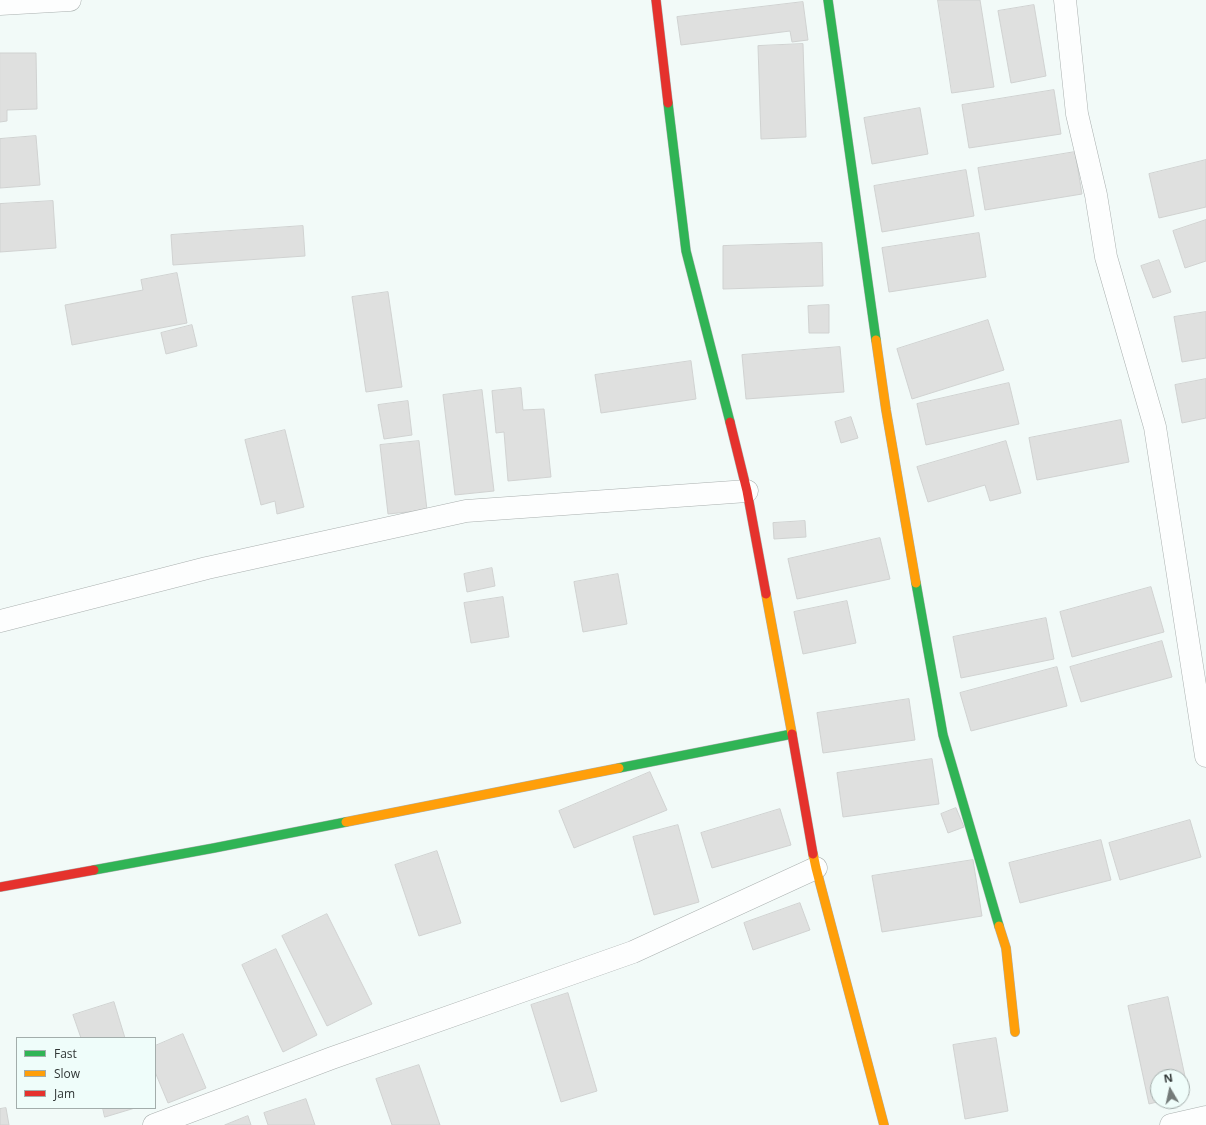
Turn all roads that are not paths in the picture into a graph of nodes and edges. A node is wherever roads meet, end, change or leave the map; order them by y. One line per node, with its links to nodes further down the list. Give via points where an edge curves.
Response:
1 (70, 0): 5 (street)
2 (656, 0): 6 (street, via 686,252)
3 (828, 0): 12 (street, via 886,410 943,735 1006,948)
4 (1065, 0): 9 (street, via 1077,114 1096,195 1106,257 1155,427)
5 (0, 4)
6 (748, 491): 7 (street, via 466,511 206,568); 8 (street)
7 (0, 621)
8 (792, 734): 10 (street); 11 (street, via 214,848)
9 (1206, 756)
10 (816, 868): 14 (street, via 633,952 332,1058); 15 (street)
11 (0, 887)
12 (1015, 1032)
13 (1206, 1117): 16 (street)
14 (154, 1125)
15 (884, 1125)
16 (1171, 1125)

